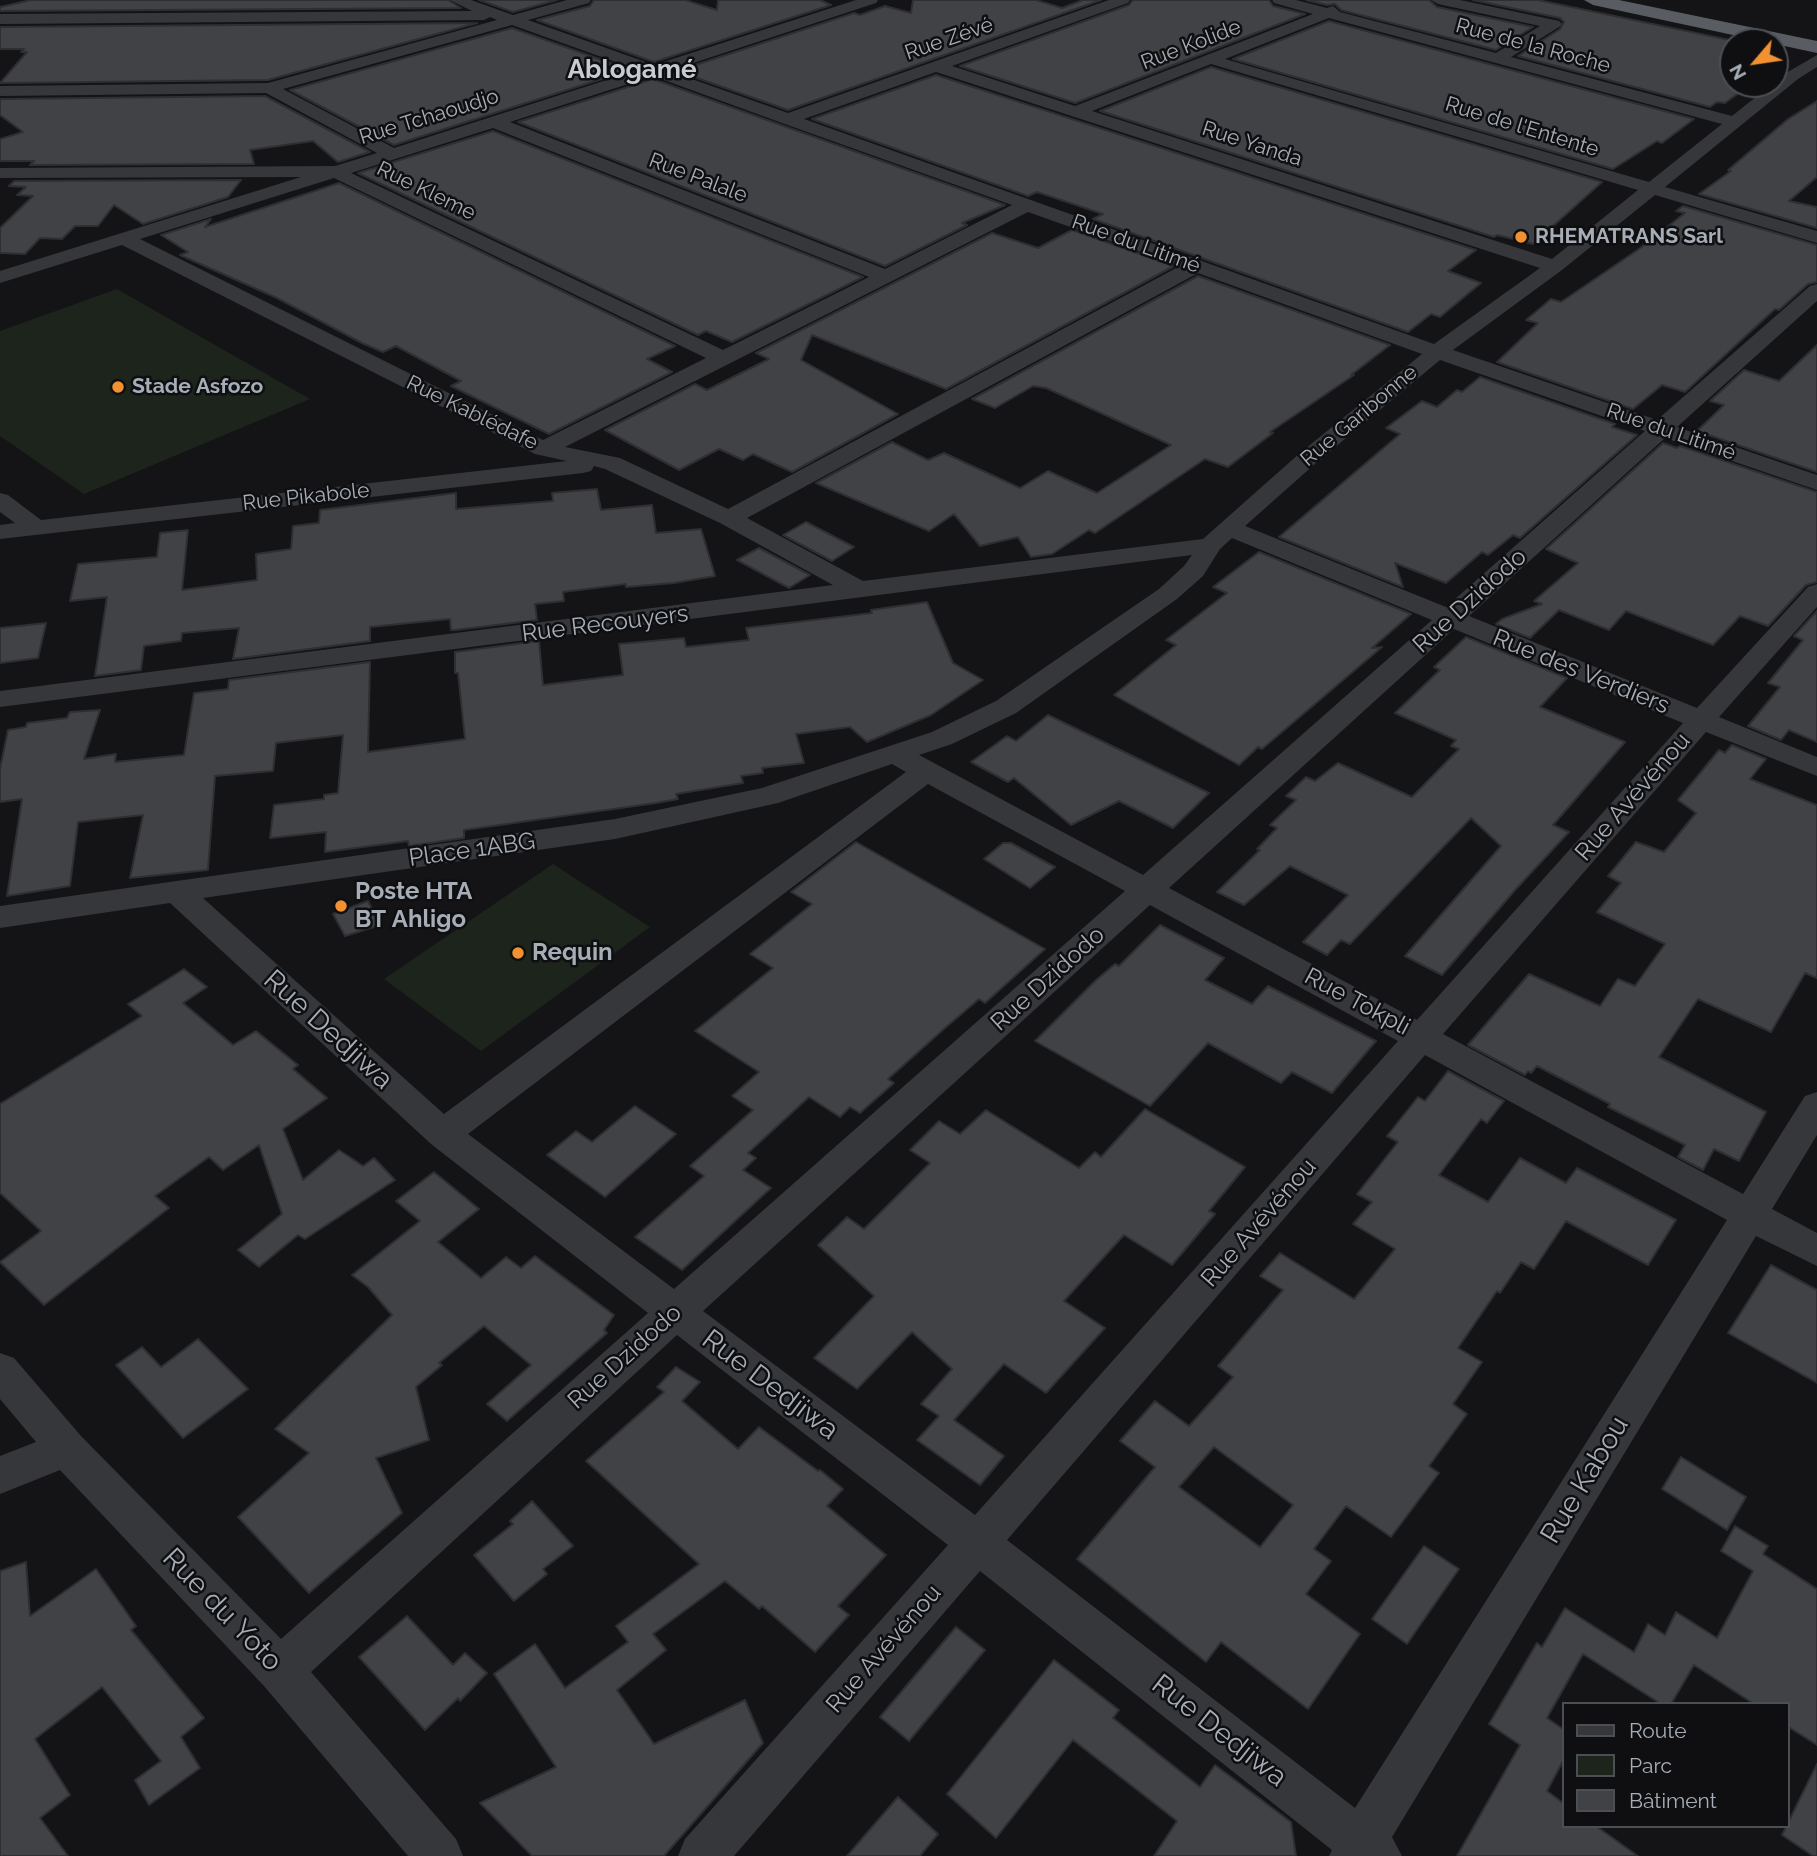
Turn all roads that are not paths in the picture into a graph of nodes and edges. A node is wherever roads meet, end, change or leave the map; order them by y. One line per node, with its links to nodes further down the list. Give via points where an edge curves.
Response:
1 (176, 0): 12 (street)
2 (457, 0): 13 (street, Rue du Litimé)
3 (584, 0): 13 (street)
4 (871, 0): 21 (street, Rue Tchaoudjo)
5 (1123, 0): 20 (street, Rue Zévé)
6 (1279, 0): 11 (street, Rue de la Roche)
7 (1438, 0): 17 (street, via 1554,24)
8 (1594, 0): 9 (highway)
9 (1637, 3): 15 (highway); 16 (highway)
10 (1350, 4): 11 (street, Rue Kolide)
11 (1329, 13): 17 (street, Rue de la Roche); 18 (street, Rue Kolide)
12 (218, 18): 13 (street); 14 (street)
13 (504, 18): 21 (street, Rue du Litimé); 22 (street)
14 (0, 19)
15 (1817, 36)
16 (1817, 47)
17 (1499, 58): 27 (street, Rue de la Roche)
18 (1213, 60): 24 (street, Rue Kolide); 31 (street, Rue de l'Entente)
19 (1817, 60): 27 (street, Rue Garibonne)
20 (935, 66): 24 (street, Rue Yanda); 25 (street, Rue Zévé)
21 (652, 69): 25 (street, Rue du Litimé); 26 (street, Rue Tchaoudjo)
22 (269, 88): 23 (street); 28 (street)
23 (0, 91)
24 (1077, 111): 38 (street, Rue Yanda)
25 (788, 119): 32 (street, Rue du Litimé)
26 (494, 122): 28 (street, Rue Tchaoudjo); 39 (street, Rue Palale)
27 (1736, 122): 31 (street, Rue Garibonne)
28 (390, 153): 29 (street, Rue Tchaoudjo)
29 (333, 171): 30 (street, Rue Kleme); 34 (street, Rue Tchaoudjo); 43 (street, Rue Kleme)
30 (0, 173)
31 (1651, 189): 33 (street, Rue de l'Entente); 38 (street, Rue Garibonne)
32 (1027, 205): 37 (street, Rue du Litimé); 39 (street)
33 (1817, 237)
34 (123, 239): 35 (street, Rue Tchaoudjo); 45 (street, Rue Kablédafe)
35 (59, 258): 36 (street); 40 (street, Rue Tchaoudjo)
36 (0, 259)
37 (1196, 266): 42 (street, Rue du Litimé); 49 (street)
38 (1555, 266): 42 (street, Rue Garibonne)
39 (885, 276): 43 (street)
40 (0, 277)
41 (1817, 290): 44 (street, Rue Dzidodo)
42 (1437, 352): 44 (street, Rue du Litimé); 52 (street, Rue Garibonne)
43 (724, 359): 45 (street)
44 (1662, 428): 47 (street, Rue du Litimé); 55 (street, Rue Dzidodo)
45 (542, 449): 46 (street, Rue Kablédafe)
46 (612, 463): 49 (street, Rue Kablédafe); 50 (street, Rue Pikabole)
47 (1817, 483)
48 (0, 500): 50 (street)
49 (729, 518): 53 (street, Rue Kablédafe)
50 (36, 528): 51 (street, Rue Pikabole)
51 (0, 532)
52 (1219, 537): 53 (street, Rue Recouyers); 55 (street, Rue des Verdiers); 58 (street, Rue Garibonne, via 1194,571 1168,594 1006,706)
53 (862, 591): 56 (street, Rue Recouyers)
54 (1817, 592): 57 (street, Rue Avévénou)
55 (1450, 619): 57 (street, Rue des Verdiers); 61 (street, Rue Dzidodo)
56 (0, 699)
57 (1701, 720): 59 (street, Rue des Verdiers); 64 (street, Rue Avévénou)
58 (895, 755): 60 (street, Rue Tokpli); 62 (street, Place 1ABG, via 768,796 615,829)
59 (1817, 767)
60 (926, 771): 61 (street, Rue Tokpli); 66 (street)
61 (1147, 890): 64 (street, Rue Tokpli); 69 (street, Rue Dzidodo)
62 (178, 894): 63 (street, Place 1ABG); 66 (street, Rue Dedjiwa)
63 (0, 918)
64 (1423, 1037): 67 (street, Rue Tokpli); 73 (street, Rue Avévénou)
65 (1817, 1105): 67 (street, Rue Kabou)
66 (443, 1134): 69 (street, Rue Dedjiwa)
67 (1748, 1214): 68 (street, Rue Tokpli); 75 (street, Rue Kabou)
68 (1817, 1251)
69 (674, 1313): 73 (street, Rue Dedjiwa); 74 (street, Rue Dzidodo)
70 (0, 1370): 71 (street, Rue du Yoto)
71 (66, 1449): 72 (street); 74 (street, Rue du Yoto)
72 (0, 1475)
73 (978, 1543): 75 (street, Rue Dedjiwa); 77 (street, Rue Avévénou)
74 (280, 1670): 76 (street, Rue du Yoto)
75 (1364, 1852)
76 (439, 1856)
77 (702, 1856)

